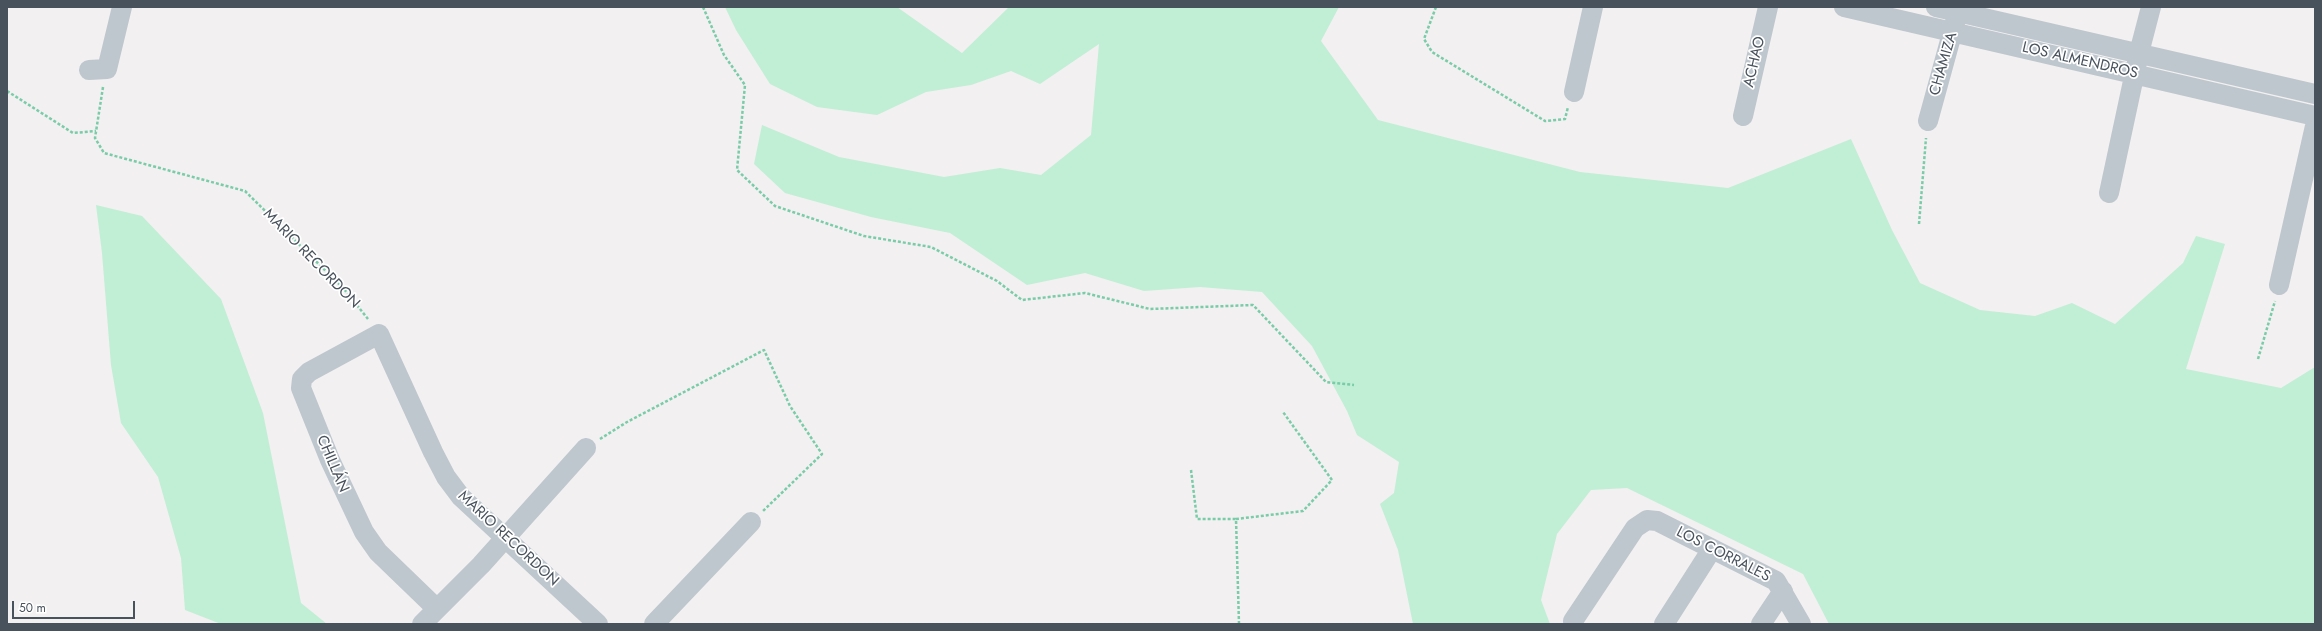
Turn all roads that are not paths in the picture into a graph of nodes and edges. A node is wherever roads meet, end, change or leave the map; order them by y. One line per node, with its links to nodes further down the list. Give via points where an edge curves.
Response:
1 (122, 7): 10 (street)
2 (1593, 7): 12 (street)
3 (1768, 7): 14 (street, ACHAO)
4 (1844, 7): 8 (street, LOS ALMENDROS)
5 (1936, 7): 7 (street, LOS ALMENDROS)
6 (2151, 7): 9 (street)
7 (1959, 9): 8 (street, CHAMIZA); 9 (street, LOS ALMENDROS)
8 (1953, 32): 11 (street, LOS ALMENDROS); 16 (street, CHAMIZA)
9 (2139, 53): 11 (street); 13 (street, LOS ALMENDROS)
10 (98, 69)
11 (2135, 74): 15 (street, LOS ALMENDROS); 18 (street)
12 (1574, 92)
13 (2315, 94)
14 (1743, 116)
15 (2315, 116)
16 (1928, 121)
17 (2315, 126): 19 (street)
18 (2109, 193)
19 (2279, 285)
20 (379, 334): 23 (street, MARIO RECORDON, via 446,478 461,497); 26 (street, CHILLÁN, via 309,372 302,379 301,388 330,460 364,532 378,552)
21 (586, 448): 23 (street)
22 (751, 522): 30 (street)
23 (505, 536): 26 (street, via 481,565); 29 (street, MARIO RECORDON)
24 (1712, 549): 25 (street, LOS CORRALES, via 1776,581); 27 (street, LOS CORRALES, via 1658,521 1647,520 1635,528); 31 (street)
25 (1783, 591): 32 (street); 33 (street, LOS CORRALES)
26 (436, 608): 28 (street)
27 (1573, 621)
28 (422, 624)
29 (598, 624)
30 (654, 624)
31 (1664, 624)
32 (1761, 624)
33 (1801, 624)

